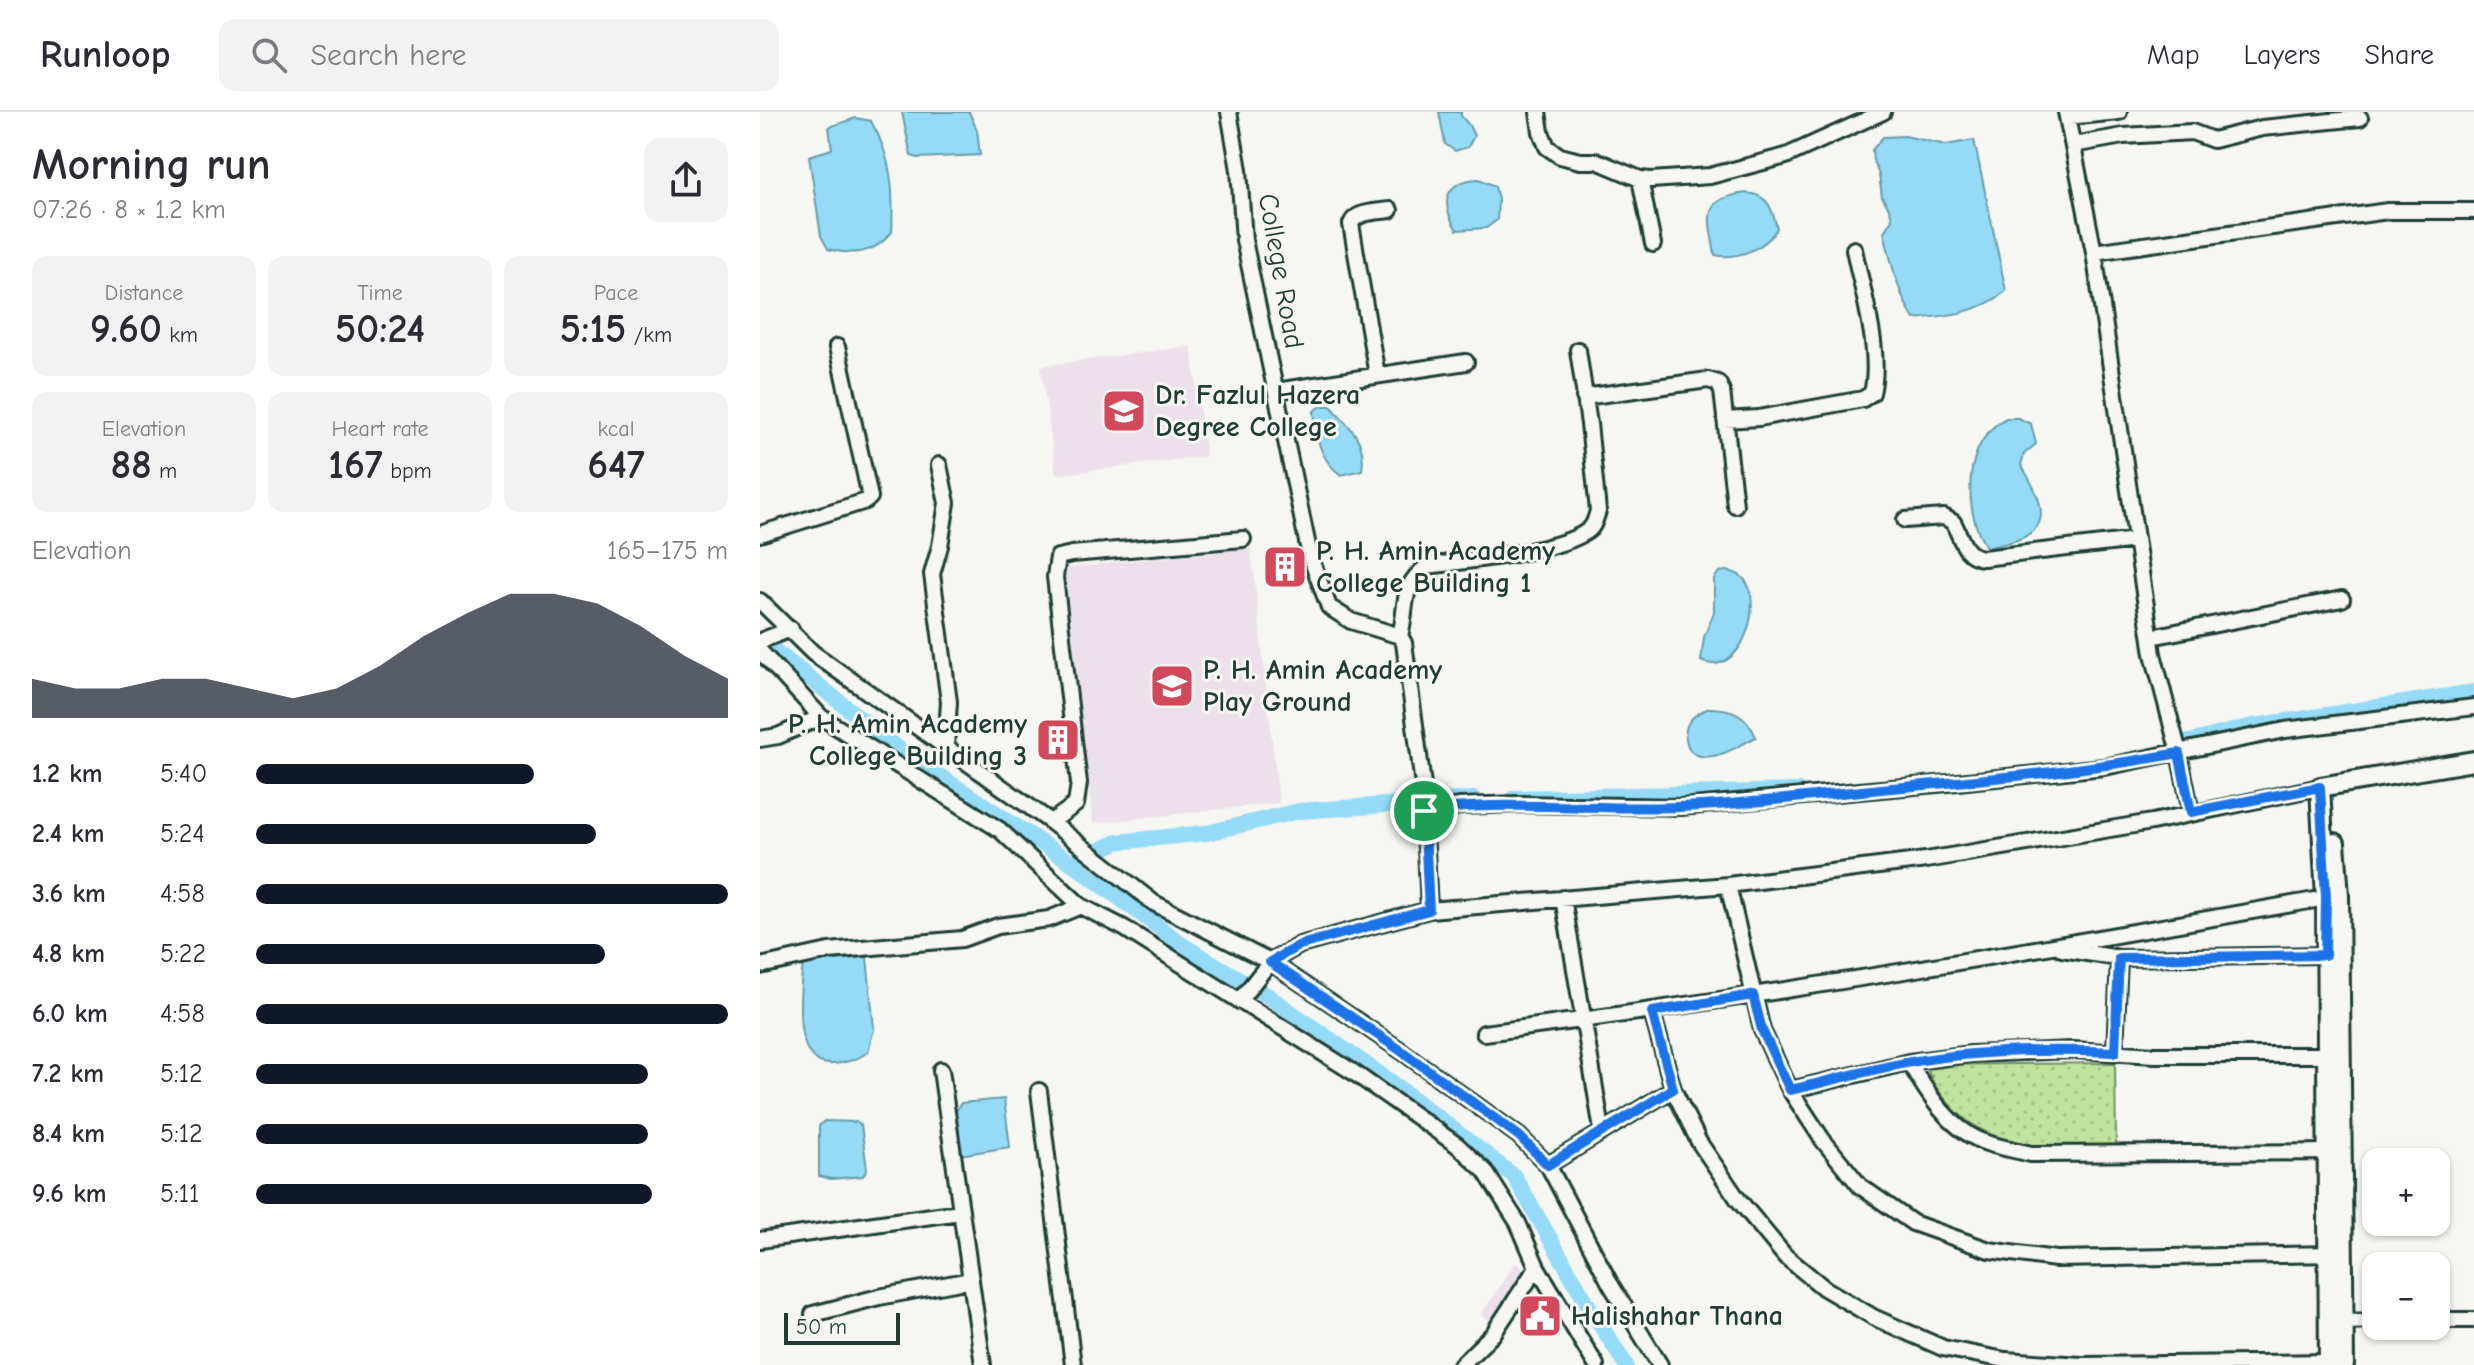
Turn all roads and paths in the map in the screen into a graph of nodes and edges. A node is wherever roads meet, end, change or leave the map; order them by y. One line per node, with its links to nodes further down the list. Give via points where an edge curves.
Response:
1 (1229, 112): 18 (street, College Road, via 1244,240)
2 (1538, 112): 8 (street, via 1547,147 1560,156 1597,161)
3 (1883, 112): 8 (street, via 1786,156 1710,176)
4 (2119, 112): 5 (street)
5 (2067, 114): 7 (street)
6 (2360, 118): 7 (street, via 2262,128 2213,140 2192,132)
7 (2073, 145): 13 (street)
8 (1640, 179): 11 (street)
9 (1390, 210): 17 (street, via 1358,215 1351,224)
10 (2474, 211): 13 (street, via 2388,211)
11 (1653, 244)
12 (1854, 249): 20 (street, via 1872,347 1872,393 1849,402)
13 (2094, 252): 26 (street)
14 (837, 347): 24 (street, via 870,497)
15 (1578, 350): 19 (street)
16 (1466, 362): 17 (street)
17 (1377, 375): 18 (street)
18 (1276, 391): 30 (street, College Road, via 1310,556 1329,607 1351,621)
19 (1584, 397): 20 (street, via 1708,380 1722,391); 30 (street, via 1598,511 1589,531 1548,547 1428,566 1406,588)
20 (1725, 420): 22 (street)
21 (939, 465): 37 (street, via 947,503 932,574 949,702)
22 (1735, 505)
23 (1905, 520): 26 (street, via 1944,517 1953,522 1966,551 1983,558)
24 (760, 534)
25 (1243, 539): 43 (street, via 1058,557 1055,577 1079,783 1076,804)
26 (2136, 540): 31 (street)
27 (2342, 599): 31 (street)
28 (760, 601): 29 (street)
29 (788, 630): 32 (street); 37 (street)
30 (1400, 636): 41 (street)
31 (2151, 637): 38 (street)
32 (760, 641)
33 (760, 651): 35 (street)
34 (2474, 707): 38 (street, via 2285,730)
35 (821, 717): 36 (street); 47 (street, via 1000,830)
36 (760, 739)
37 (946, 747): 43 (street)
38 (2178, 750): 41 (street, via 2104,767 1723,805 1518,804); 42 (street)
39 (2474, 761): 40 (street)
40 (2326, 786): 42 (street); 46 (street); 67 (street, via 2339,896)
41 (1424, 810): 48 (street)
42 (2191, 812): 44 (street, via 1926,860)
43 (1051, 822): 52 (street, via 1154,903)
44 (1728, 885): 45 (street); 54 (street)
45 (1563, 898): 48 (street); 57 (street)
46 (2326, 898): 49 (street); 50 (street)
47 (1081, 906): 53 (street, via 962,939 829,951); 55 (street)
48 (1429, 910): 52 (street, via 1300,945)
49 (2050, 947): 51 (street); 54 (street)
50 (2325, 955): 51 (street); 60 (street)
51 (2119, 958): 59 (street)
52 (1268, 965): 55 (street); 68 (street, via 1506,1127)
53 (760, 966)
54 (1753, 995): 56 (street); 64 (street, via 1762,1030)
55 (1240, 999): 72 (street, via 1457,1145 1485,1171 1518,1223)
56 (1652, 1012): 57 (street); 63 (street)
57 (1583, 1020): 58 (street); 66 (street)
58 (1484, 1033)
59 (2115, 1052): 60 (street); 61 (street, via 1971,1054)
60 (2327, 1055): 67 (street)
61 (1909, 1062): 64 (street); 67 (street, via 1950,1121 1982,1141 2031,1154)
62 (941, 1070): 69 (street)
63 (1673, 1089): 66 (street); 79 (street, via 1699,1142 1785,1256 1824,1288 1875,1318 1943,1348 2005,1360 2082,1365)
64 (1790, 1090): 71 (street, via 1860,1186 1913,1223 1989,1250 2056,1259)
65 (1039, 1091): 81 (street)
66 (1602, 1130): 68 (street)
67 (2334, 1152): 71 (street)
68 (1548, 1165): 84 (street)
69 (960, 1212): 70 (street); 73 (street)
70 (760, 1240)
71 (2336, 1254): 78 (street); 79 (street)
72 (1537, 1267): 82 (street, via 1493,1334); 83 (street)
73 (971, 1280): 74 (street); 80 (street)
74 (813, 1314)
75 (2450, 1320): 76 (street)
76 (2474, 1320)
77 (2362, 1321): 78 (street)
78 (2344, 1322): 79 (street)
79 (2334, 1364)
80 (983, 1365)
81 (1073, 1365)
82 (1461, 1365)
83 (1596, 1365)
84 (1660, 1365)

